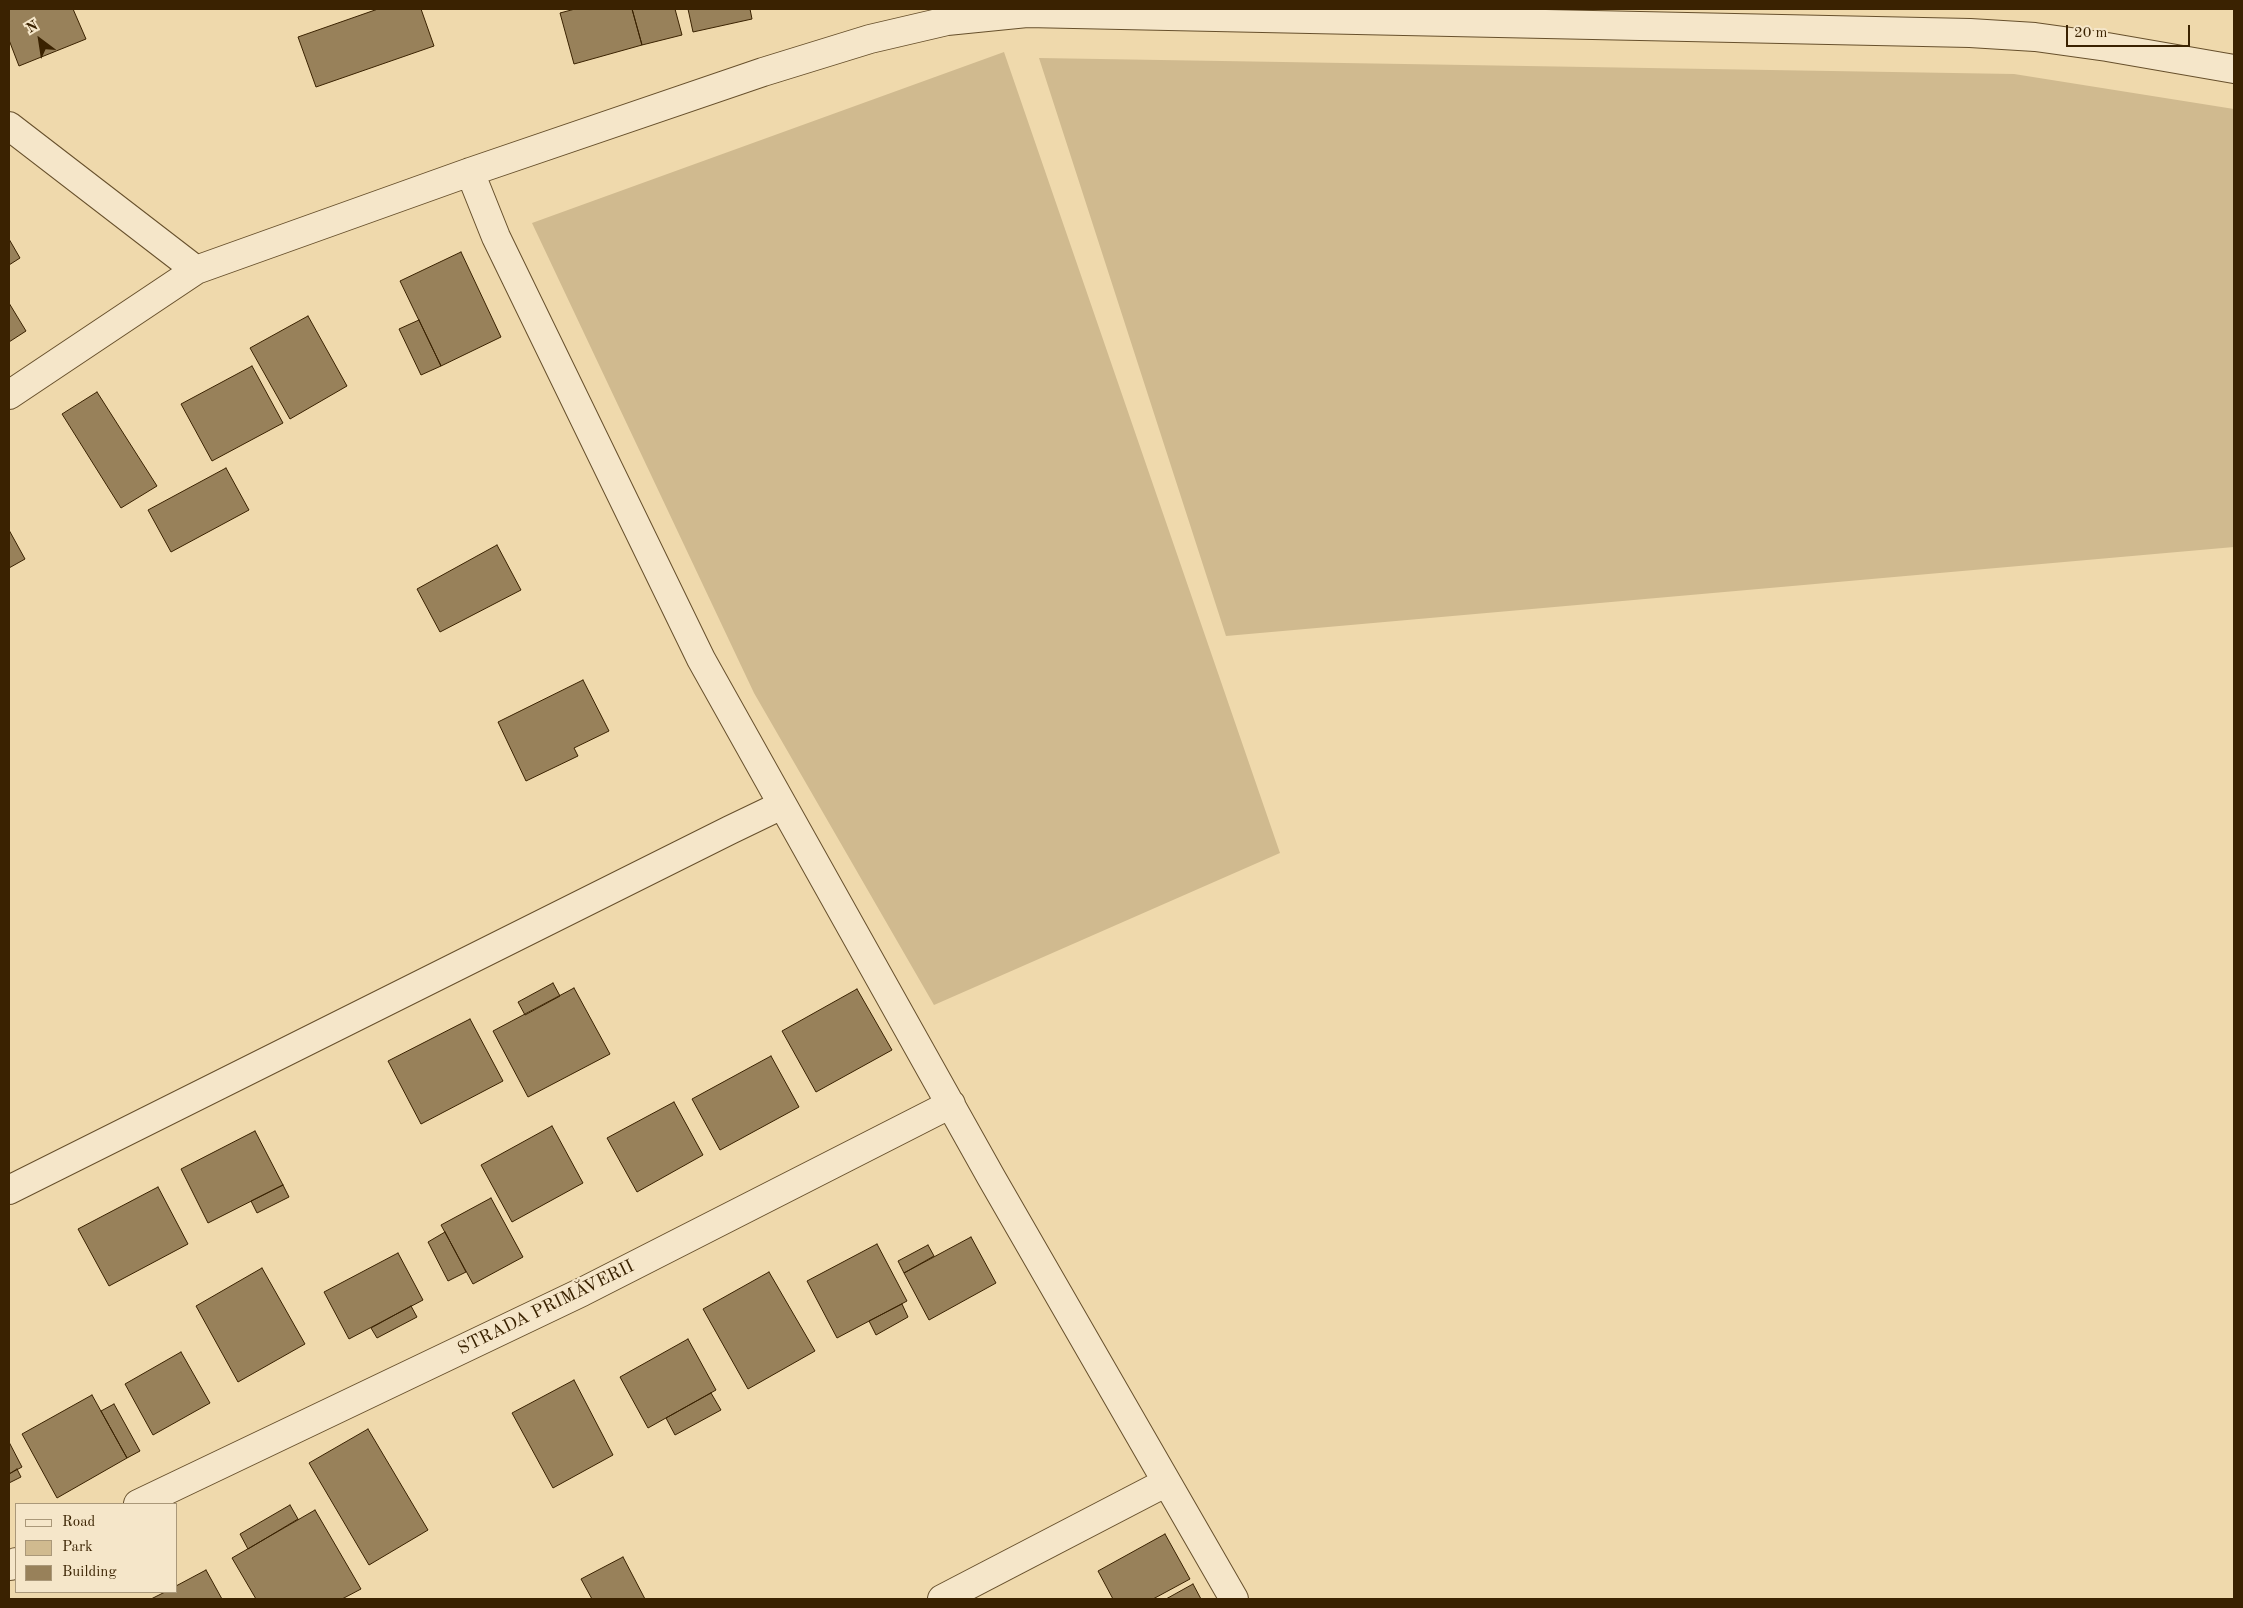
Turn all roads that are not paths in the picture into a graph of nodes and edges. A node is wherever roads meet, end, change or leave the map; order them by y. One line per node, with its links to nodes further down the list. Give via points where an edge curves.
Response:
1 (2234, 69): 3 (street, via 2089,44 1970,33 1027,13 947,20 870,38)
2 (9, 126): 4 (street)
3 (470, 172): 4 (street); 6 (street, via 496,237 701,659)
4 (196, 270): 5 (street)
5 (9, 395)
6 (782, 805): 7 (street); 8 (street)
7 (951, 1104): 9 (street); 10 (street, STRADA PRIMĂVERII, via 582,1292)
8 (9, 1190)
9 (1165, 1483): 11 (street); 12 (street)
10 (140, 1503)
11 (942, 1599)
12 (1234, 1599)

